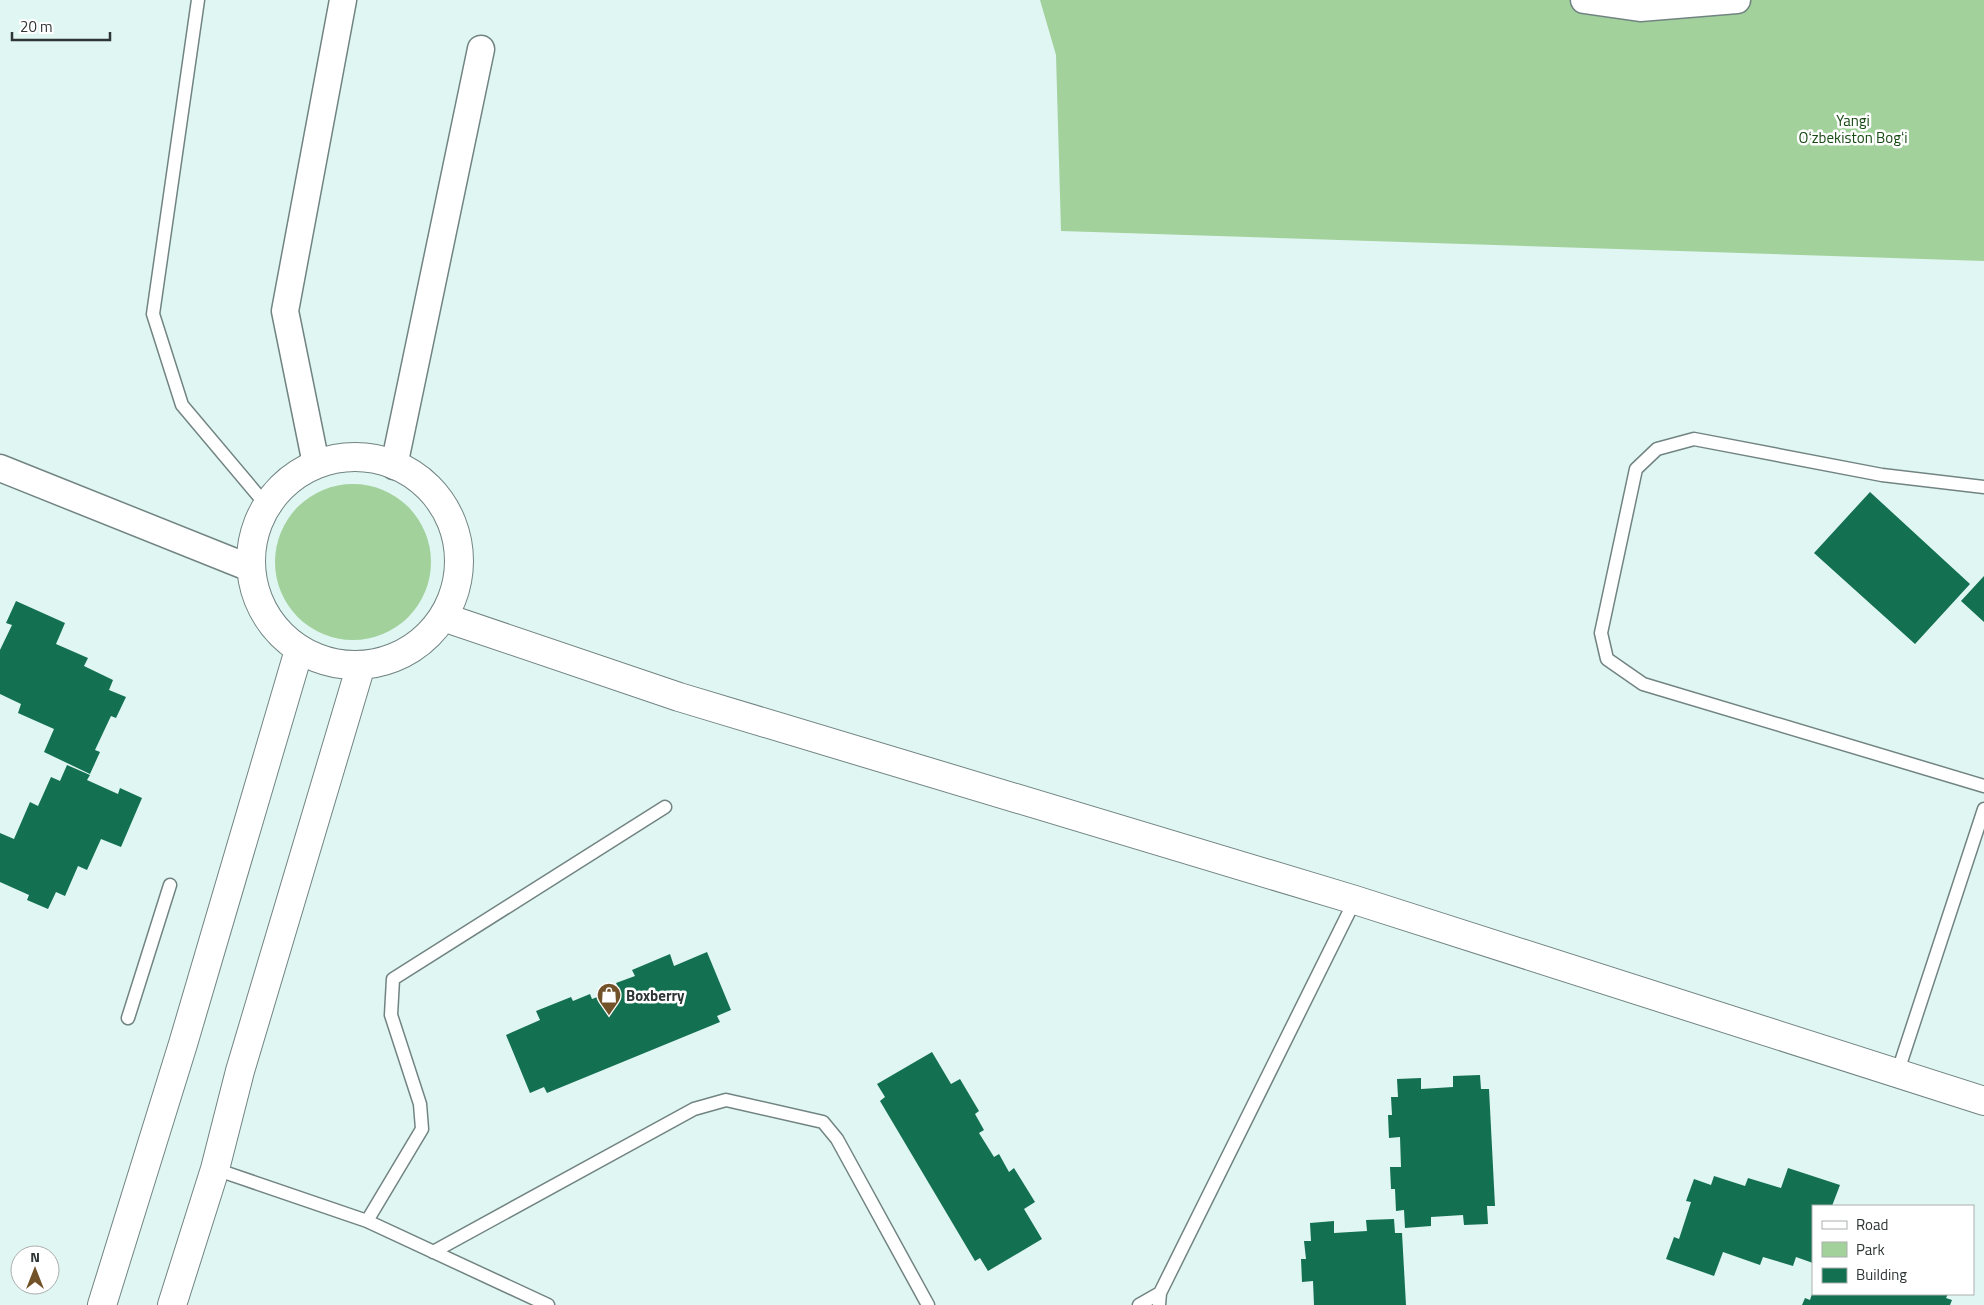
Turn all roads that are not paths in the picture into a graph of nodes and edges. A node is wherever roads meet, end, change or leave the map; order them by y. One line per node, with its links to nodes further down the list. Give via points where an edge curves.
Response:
1 (198, 0): 10 (lane, via 153,314 182,405)
2 (343, 0): 6 (street, via 284,311)
3 (1584, 0): 4 (street, via 1640,8)
4 (1737, 0)
5 (481, 49): 7 (street)
6 (316, 464): 7 (street, via 348,457 381,460); 10 (street, via 288,481)
7 (394, 466): 12 (street, via 410,472 436,495 452,523 459,555 456,587)
8 (0, 468): 11 (street)
9 (1984, 487): 15 (lane, via 1882,475 1694,439 1657,449 1636,469 1601,633 1607,659 1643,684)
10 (266, 506): 11 (street, via 253,535)
11 (250, 568): 13 (street, via 257,600 274,628)
12 (443, 617): 14 (street, via 422,642 394,658); 19 (street, via 679,697)
13 (299, 650): 14 (street, via 329,662); 27 (street)
14 (361, 665): 23 (street, via 240,1071)
15 (1984, 786)
16 (665, 807): 24 (lane, via 393,979 391,1015 420,1104 422,1129)
17 (1984, 809): 21 (lane)
18 (170, 885): 20 (lane)
19 (1355, 900): 21 (street); 26 (lane)
20 (128, 1018)
21 (1897, 1074): 22 (street)
22 (1984, 1101)
23 (215, 1169): 24 (lane); 28 (street)
24 (367, 1221): 25 (lane)
25 (433, 1252): 29 (lane); 30 (lane, via 694,1109 726,1100 823,1122 837,1139)
26 (1160, 1299): 31 (lane)
27 (102, 1305)
28 (172, 1305)
29 (548, 1305)
30 (928, 1305)
31 (1139, 1305)

